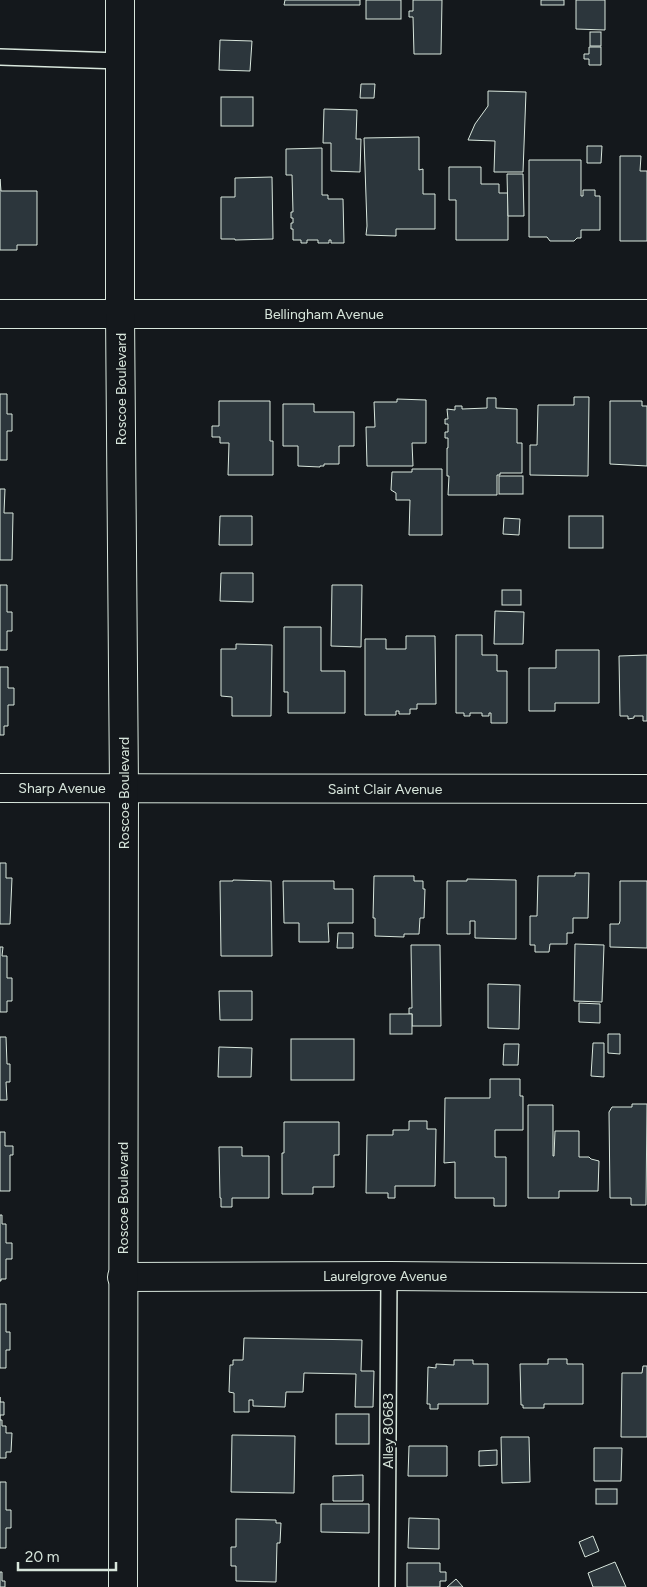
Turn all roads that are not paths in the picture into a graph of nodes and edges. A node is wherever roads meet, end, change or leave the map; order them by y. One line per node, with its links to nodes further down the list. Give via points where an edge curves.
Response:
1 (120, 0): 3 (street, Roscoe Boulevard)
2 (0, 57): 3 (lane)
3 (120, 61): 5 (street, Roscoe Boulevard)
4 (0, 314): 5 (street, Bellingham Avenue)
5 (120, 314): 6 (street, Bellingham Avenue); 8 (street, Roscoe Boulevard)
6 (647, 314)
7 (0, 788): 8 (street, Sharp Avenue)
8 (124, 788): 9 (street, Saint Clair Avenue); 10 (street, Roscoe Boulevard)
9 (647, 789)
10 (122, 1276): 11 (street, Laurelgrove Avenue); 13 (street, Roscoe Boulevard)
11 (389, 1276): 12 (street, Laurelgrove Avenue); 14 (lane, Alley 80683)
12 (647, 1278)
13 (122, 1587)
14 (387, 1587)

